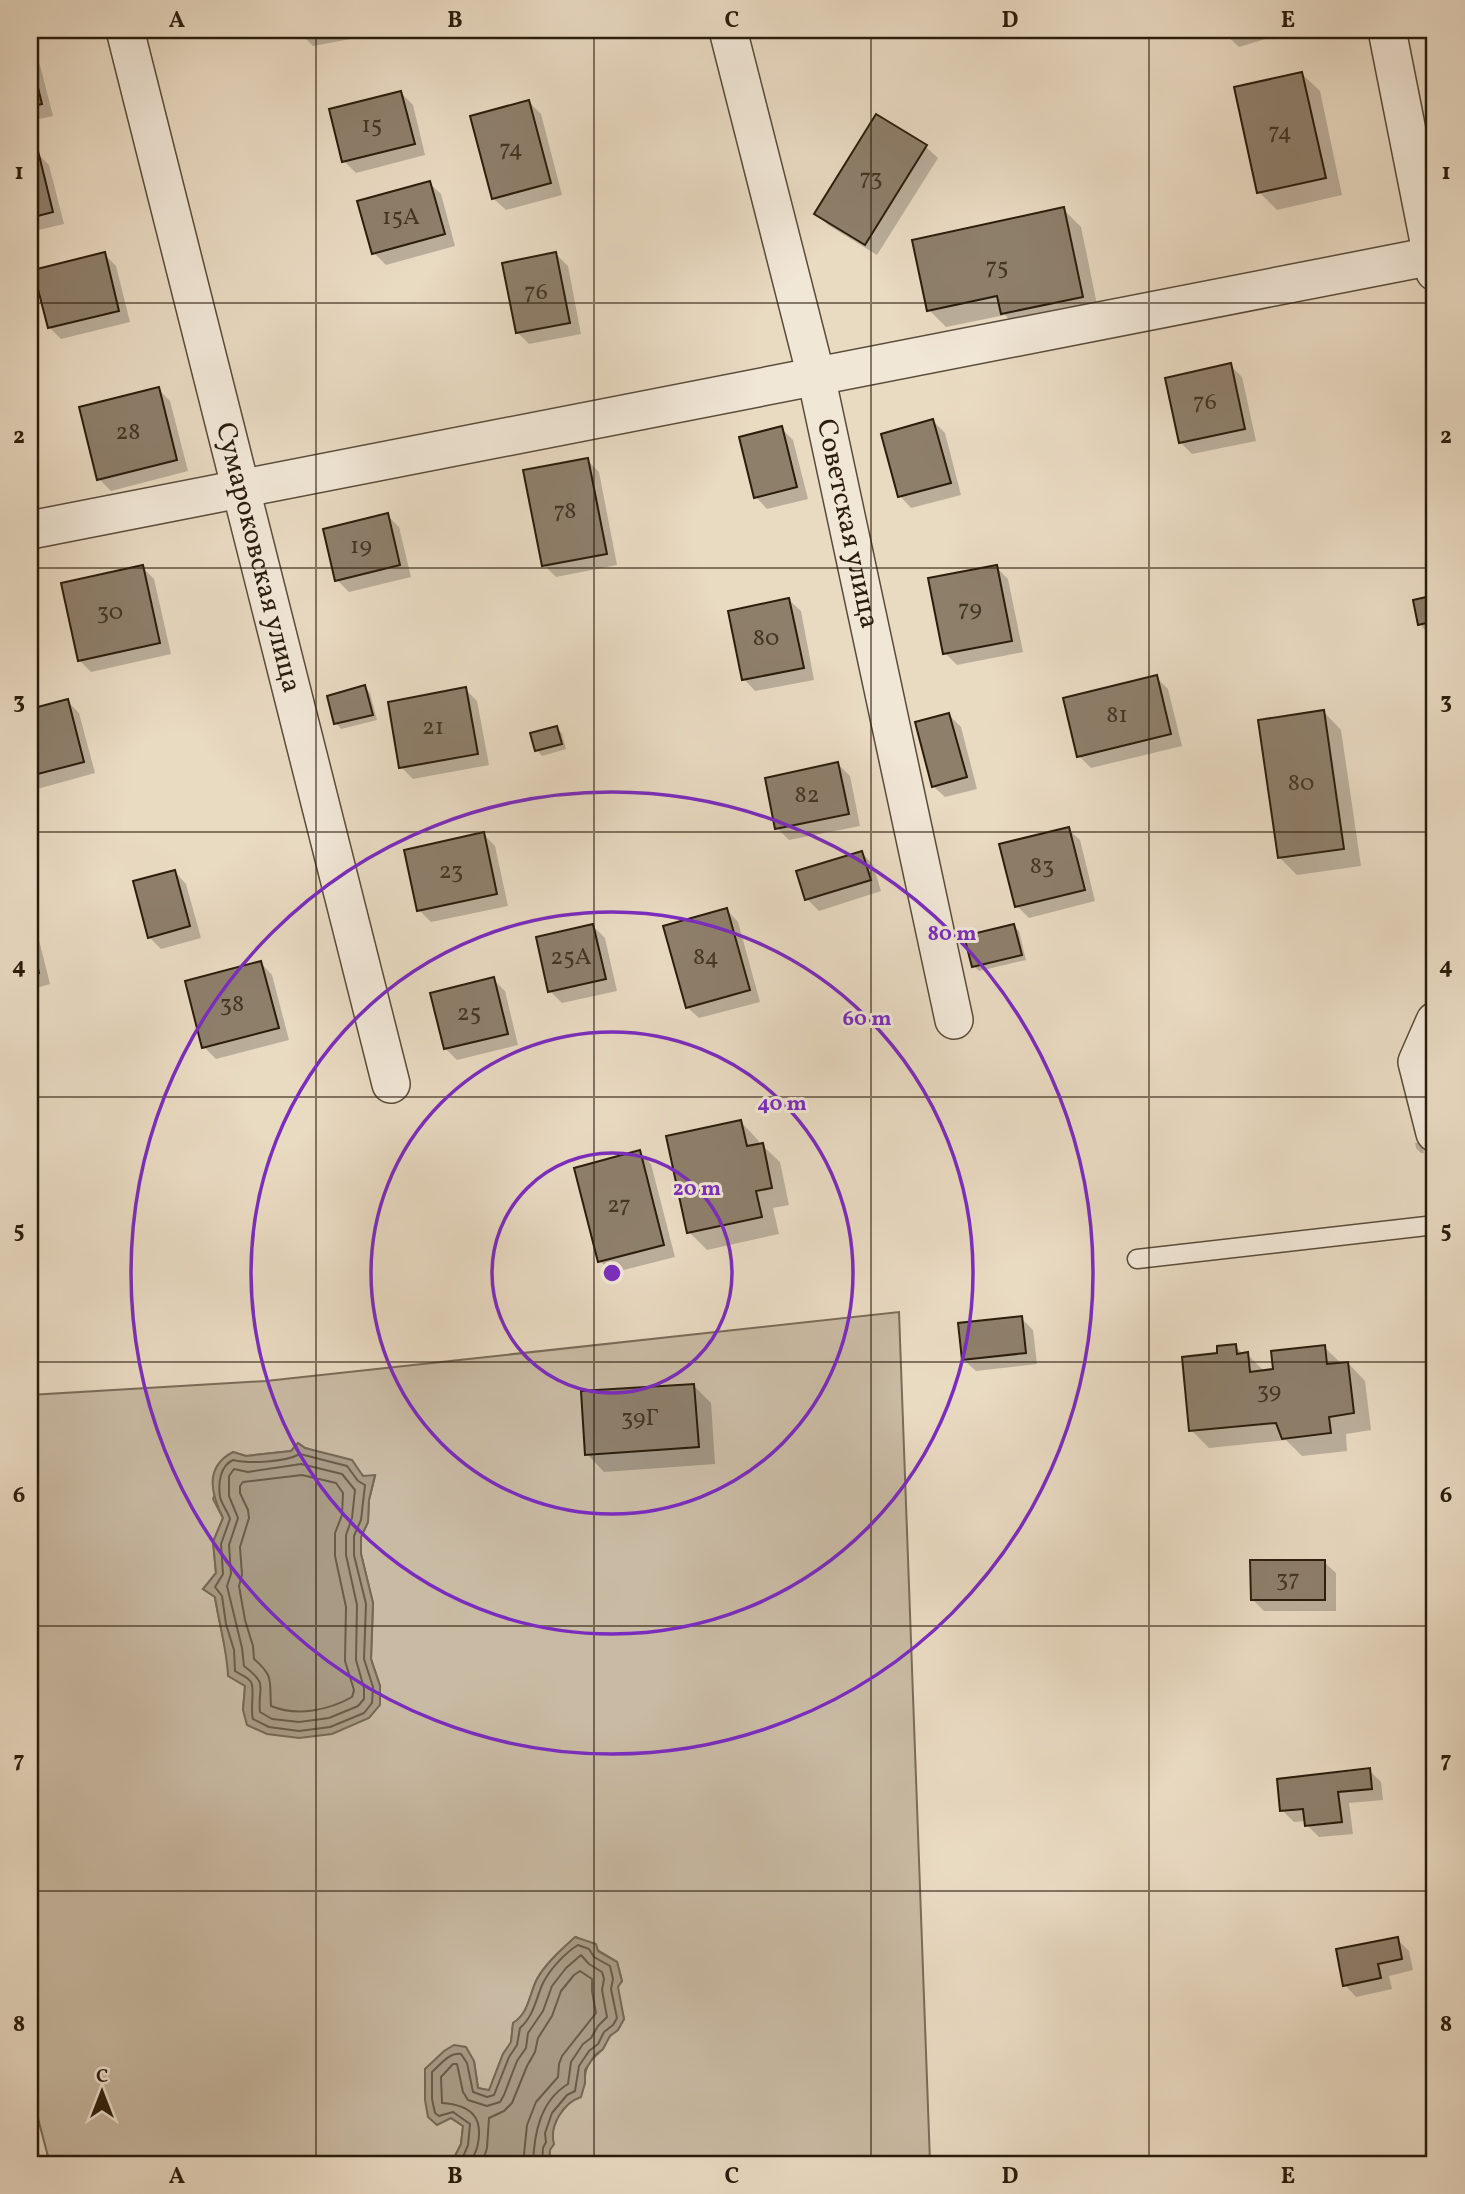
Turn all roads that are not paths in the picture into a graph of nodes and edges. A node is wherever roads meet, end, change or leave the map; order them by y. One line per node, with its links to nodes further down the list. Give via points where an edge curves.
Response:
1 (125, 30): 6 (street, Сумароковская улица)
2 (728, 30): 5 (street, Советская улица)
3 (1387, 30): 4 (street)
4 (1433, 264): 5 (street)
5 (816, 376): 6 (street); 8 (street, Советская улица)
6 (241, 489): 7 (street); 10 (street, Сумароковская улица)
7 (30, 530)
8 (954, 1020)
9 (1435, 1021): 11 (street, via 1417,1062)
10 (391, 1084)
11 (1435, 1133)
12 (1435, 1225): 13 (lane)
13 (1137, 1259)

